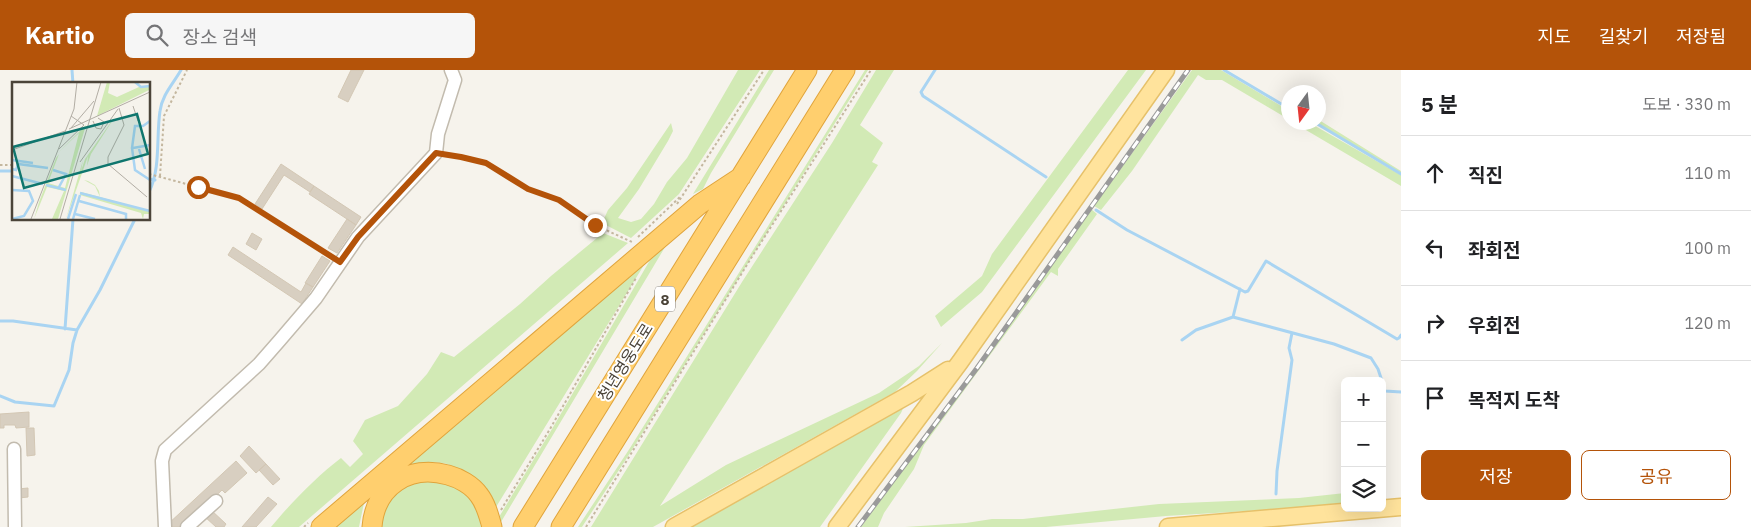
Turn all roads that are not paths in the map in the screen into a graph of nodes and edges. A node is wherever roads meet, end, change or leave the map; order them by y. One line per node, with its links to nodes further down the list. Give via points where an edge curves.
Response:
1 (451, 70): 11 (street, via 455,80 438,134 436,153 358,237 306,311 275,346 165,450 162,461)
2 (807, 70): 5 (highway, 청년영웅도로 / 8)
3 (845, 70): 17 (highway, 청년영웅도로 / 8)
4 (1166, 70): 6 (main road)
5 (741, 177): 13 (highway, via 700,204); 16 (highway, 청년영웅도로 / 8)
6 (960, 362): 18 (main road, via 912,393); 19 (main road)
7 (14, 449): 10 (street)
8 (216, 501): 12 (street)
9 (1401, 507): 20 (main road)
10 (15, 527)
11 (164, 527)
12 (187, 527)
13 (321, 527)
14 (372, 527): 15 (highway, via 377,506 392,484 404,476 420,472 437,472 467,483 479,495)
15 (492, 527)
16 (523, 527)
17 (561, 527)
18 (674, 527)
19 (837, 527)
20 (1168, 527)

